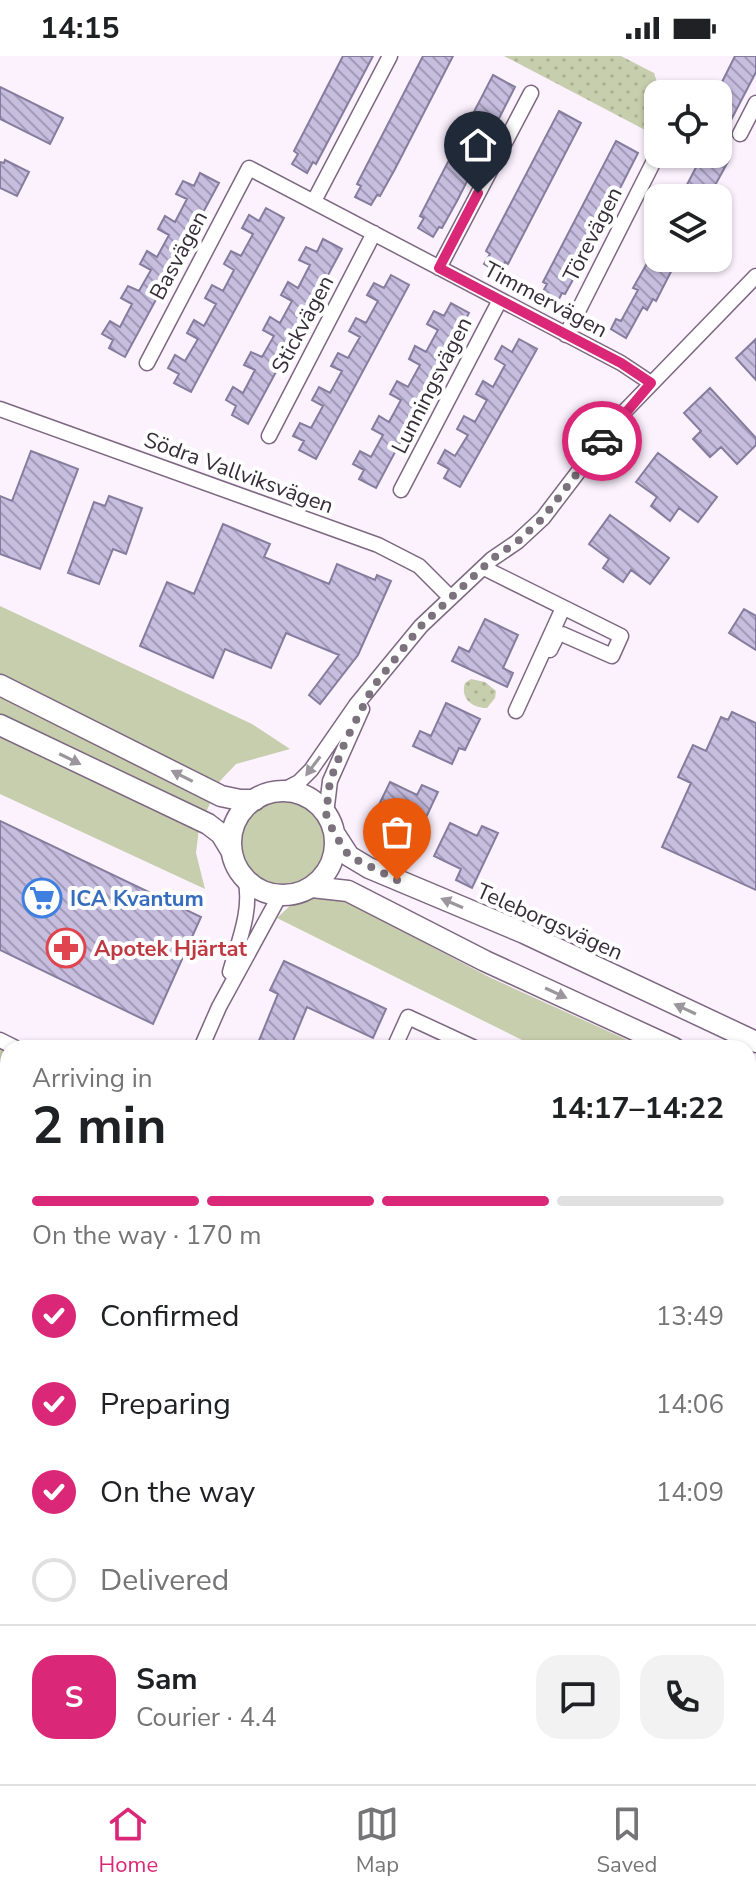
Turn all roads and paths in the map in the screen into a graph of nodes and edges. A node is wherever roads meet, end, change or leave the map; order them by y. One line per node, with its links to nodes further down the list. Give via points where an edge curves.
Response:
1 (390, 56): 7 (street)
2 (531, 93): 9 (street)
3 (756, 103): 4 (street)
4 (740, 134)
5 (249, 168): 7 (street, Timmervägen); 13 (street, Basvägen)
6 (650, 168): 12 (street, Törevägen)
7 (314, 201): 8 (street, Timmervägen)
8 (374, 233): 9 (street, Timmervägen); 16 (street, Stickvägen)
9 (439, 268): 11 (street, Timmervägen)
10 (756, 276): 14 (street)
11 (500, 300): 12 (street, Timmervägen); 17 (street, Lunningsvägen)
12 (566, 335): 14 (street, Timmervägen)
13 (147, 363)
14 (651, 383): 18 (street, via 543,518)
15 (0, 409): 19 (street, Södra Vallviksvägen, via 381,547 419,566)
16 (269, 436)
17 (401, 490)
18 (484, 568): 19 (street); 20 (street)
19 (450, 597): 23 (street)
20 (563, 608): 21 (street, via 621,636 612,656 562,634); 24 (street)
21 (550, 650)
22 (0, 685): 27 (main road, one-way to 22, via 221,796)
23 (373, 687): 26 (street, one-way to 26, via 305,777); 28 (street, via 330,781)
24 (516, 711)
25 (0, 725): 30 (main road, one-way to 30, via 208,824)
26 (280, 792): 27 (main road); 28 (main road, via 306,797)
27 (255, 800): 30 (main road, via 236,823)
28 (326, 814): 29 (main road)
29 (334, 833): 32 (main road, via 331,863); 39 (main road, Teleborgsvägen, one-way to 29, via 524,933 369,868 349,856)
30 (232, 852): 31 (main road)
31 (245, 878): 33 (main road, via 260,890); 34 (street, via 247,907)
32 (312, 887): 33 (main road); 38 (main road, one-way to 38, via 348,891)
33 (280, 895): 34 (street)
34 (219, 1007): 35 (street)
35 (205, 1040)
36 (398, 1040): 37 (street, via 408,1017)
37 (458, 1040)
38 (657, 1040)
39 (752, 1040)

